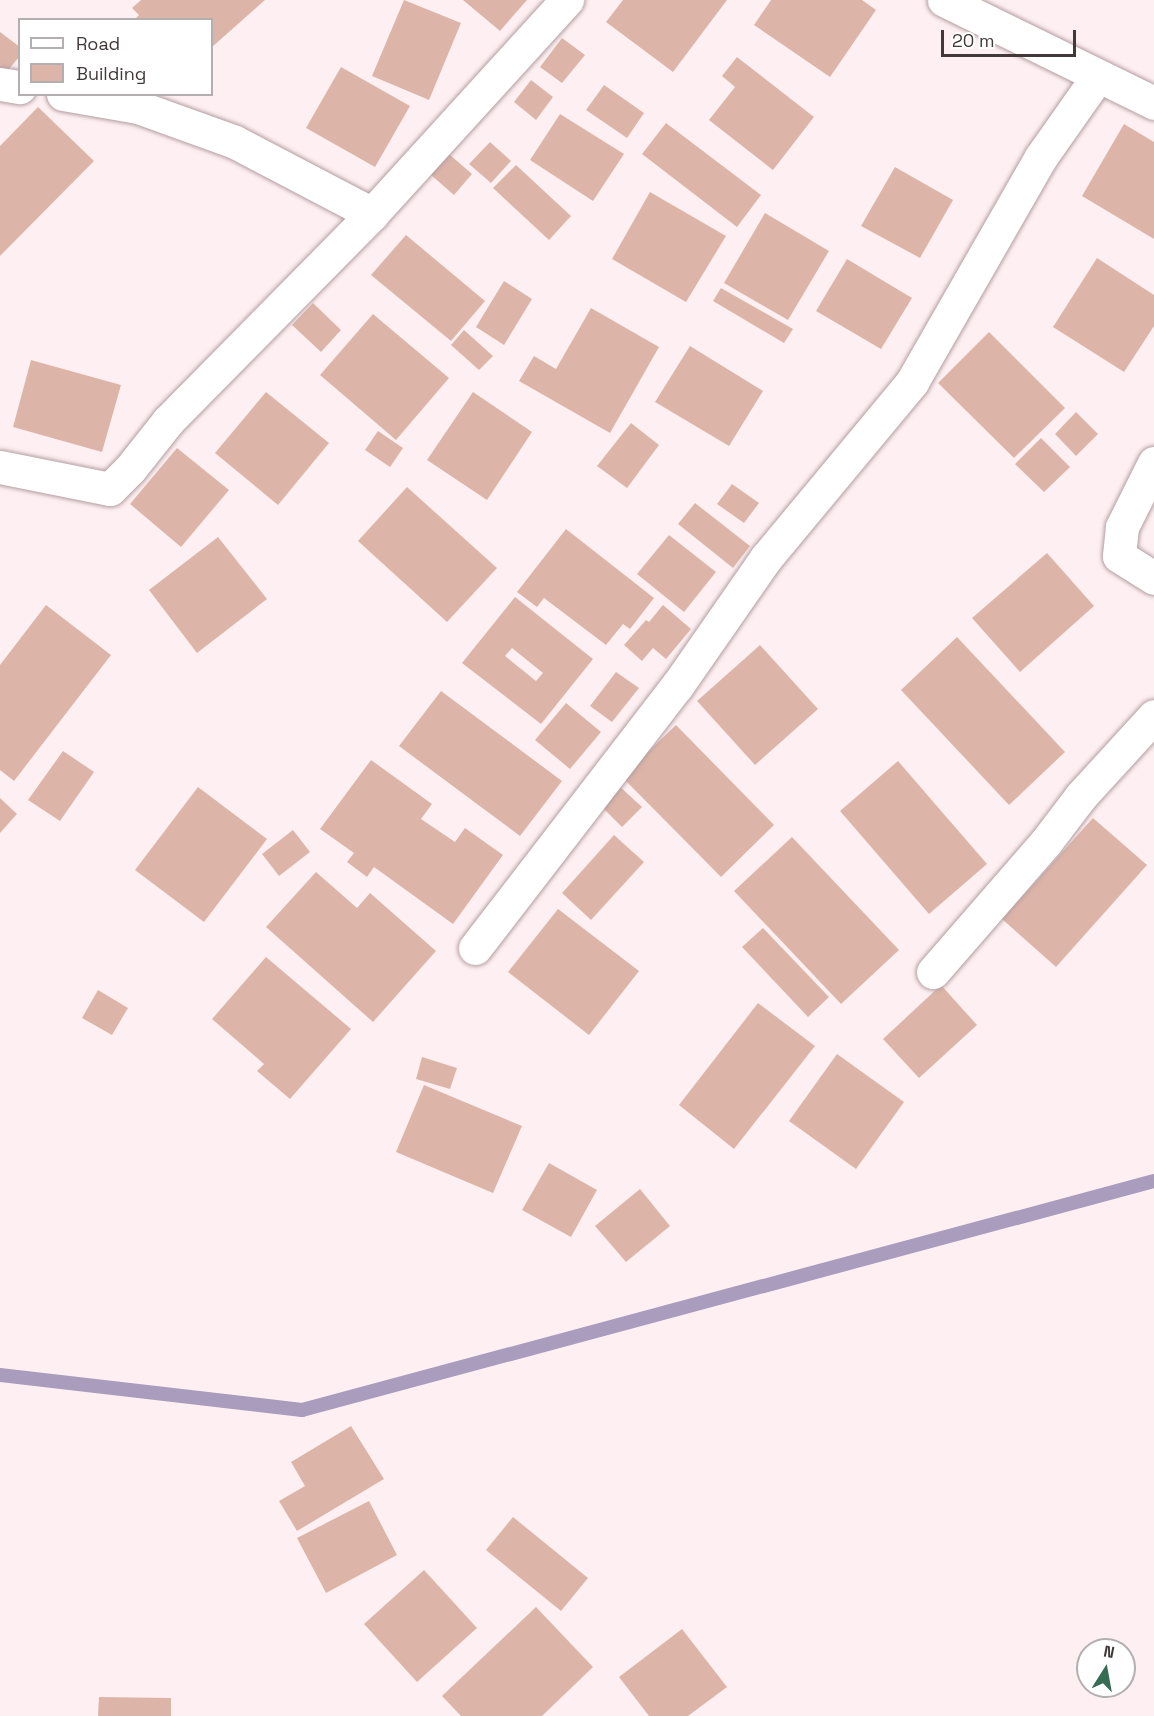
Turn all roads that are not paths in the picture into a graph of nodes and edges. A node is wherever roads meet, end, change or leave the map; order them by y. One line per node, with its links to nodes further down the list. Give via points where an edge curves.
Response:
1 (567, 0): 8 (street)
2 (944, 0): 3 (street)
3 (1098, 75): 7 (street); 13 (street, via 1041,157 912,382 766,558 677,686)
4 (0, 84): 5 (street)
5 (18, 87)
6 (75, 96): 8 (street, via 138,107 235,142)
7 (1154, 103)
8 (372, 214): 10 (street, via 168,422 110,489)
9 (1154, 463): 11 (street, via 1122,527 1119,556)
10 (0, 466)
11 (1154, 578)
12 (1154, 716): 14 (street)
13 (476, 948)
14 (933, 972)

